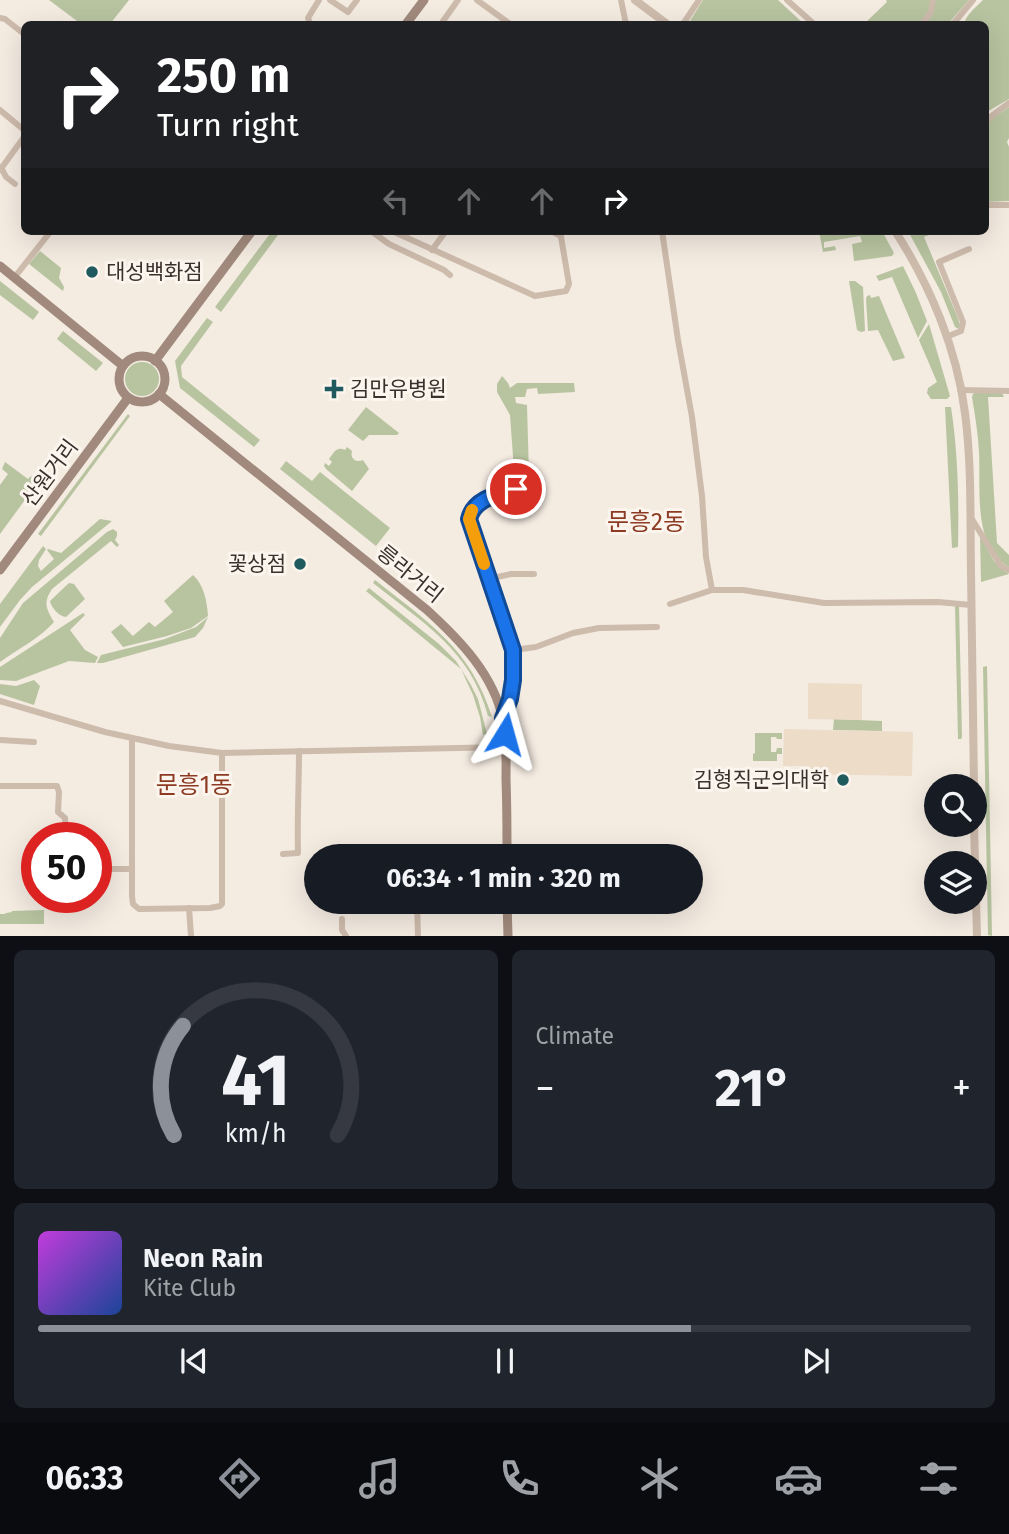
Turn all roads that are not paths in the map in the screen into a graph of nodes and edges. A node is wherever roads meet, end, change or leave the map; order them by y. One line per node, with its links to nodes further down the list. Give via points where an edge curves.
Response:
1 (319, 0): 14 (street)
2 (330, 0): 3 (street, via 348,12)
3 (357, 0)
4 (424, 0): 15 (main road)
5 (458, 0): 16 (street)
6 (621, 0): 18 (street)
7 (635, 0): 19 (street)
8 (699, 0): 20 (street)
9 (787, 0): 21 (street)
10 (933, 0): 22 (street)
11 (973, 0): 23 (street)
12 (479, 1): 17 (street)
13 (0, 18): 24 (street)
14 (309, 21)
15 (408, 21)
16 (446, 21)
17 (503, 21)
18 (624, 21)
19 (663, 21)
20 (685, 21)
21 (811, 21)
22 (924, 21)
23 (956, 21)
24 (21, 32)
25 (1009, 103): 27 (street)
26 (0, 110): 28 (street)
27 (989, 118)
28 (21, 128)
29 (21, 141): 30 (street)
30 (0, 167): 31 (street)
31 (15, 184)
32 (989, 205): 33 (street)
33 (1009, 205)
34 (48, 235): 46 (street)
35 (249, 235): 48 (main road)
36 (376, 235): 45 (street)
37 (400, 235): 43 (street)
38 (443, 235): 43 (street)
39 (560, 235): 43 (street, via 569,284 566,291 535,296)
40 (663, 235): 60 (street, via 692,417)
41 (897, 235): 47 (street)
42 (969, 249): 47 (street, via 939,262 962,322 961,331)
43 (432, 250)
44 (0, 266): 46 (main road)
45 (450, 275)
46 (14, 278): 49 (main road)
47 (946, 337): 50 (street)
48 (155, 361): 49 (main road, via 140,357); 52 (main road, via 165,377)
49 (124, 366): 53 (main road, via 119,380)
50 (960, 390): 51 (street); 55 (street, via 968,443)
51 (1009, 391)
52 (159, 394): 53 (main road, via 143,402); 66 (main road, 릉라거리, via 450,632 477,662)
53 (128, 398): 56 (main road, 산원거리)
54 (516, 489): 59 (street, via 494,495 471,511 469,519)
55 (970, 516): 57 (street); 62 (street)
56 (0, 570)
57 (1009, 570)
58 (534, 574): 59 (street)
59 (488, 579): 64 (street)
60 (712, 590): 61 (street); 62 (street, via 743,590 824,603)
61 (670, 604)
62 (971, 605): 73 (street)
63 (657, 627): 64 (street, via 598,628)
64 (513, 650): 66 (street, via 513,680)
65 (0, 701): 67 (street)
66 (503, 718): 70 (main road, 릉라거리)
67 (132, 738): 72 (street); 80 (street)
68 (0, 740): 69 (street)
69 (34, 742)
70 (506, 747): 71 (street); 77 (main road, 릉라거리)
71 (299, 751): 72 (street); 78 (street, via 298,853)
72 (222, 752): 81 (street, via 222,904)
73 (974, 774)
74 (0, 786): 75 (street, via 57,786 58,811)
75 (65, 822)
76 (974, 837): 89 (street)
77 (507, 844)
78 (283, 854)
79 (112, 869): 80 (street)
80 (132, 869): 81 (street, via 135,907)
81 (189, 908): 85 (street)
82 (417, 914): 87 (street)
83 (507, 914): 88 (main road)
84 (342, 919): 86 (street)
85 (191, 936)
86 (346, 936)
87 (418, 936)
88 (508, 936)
89 (976, 936)

